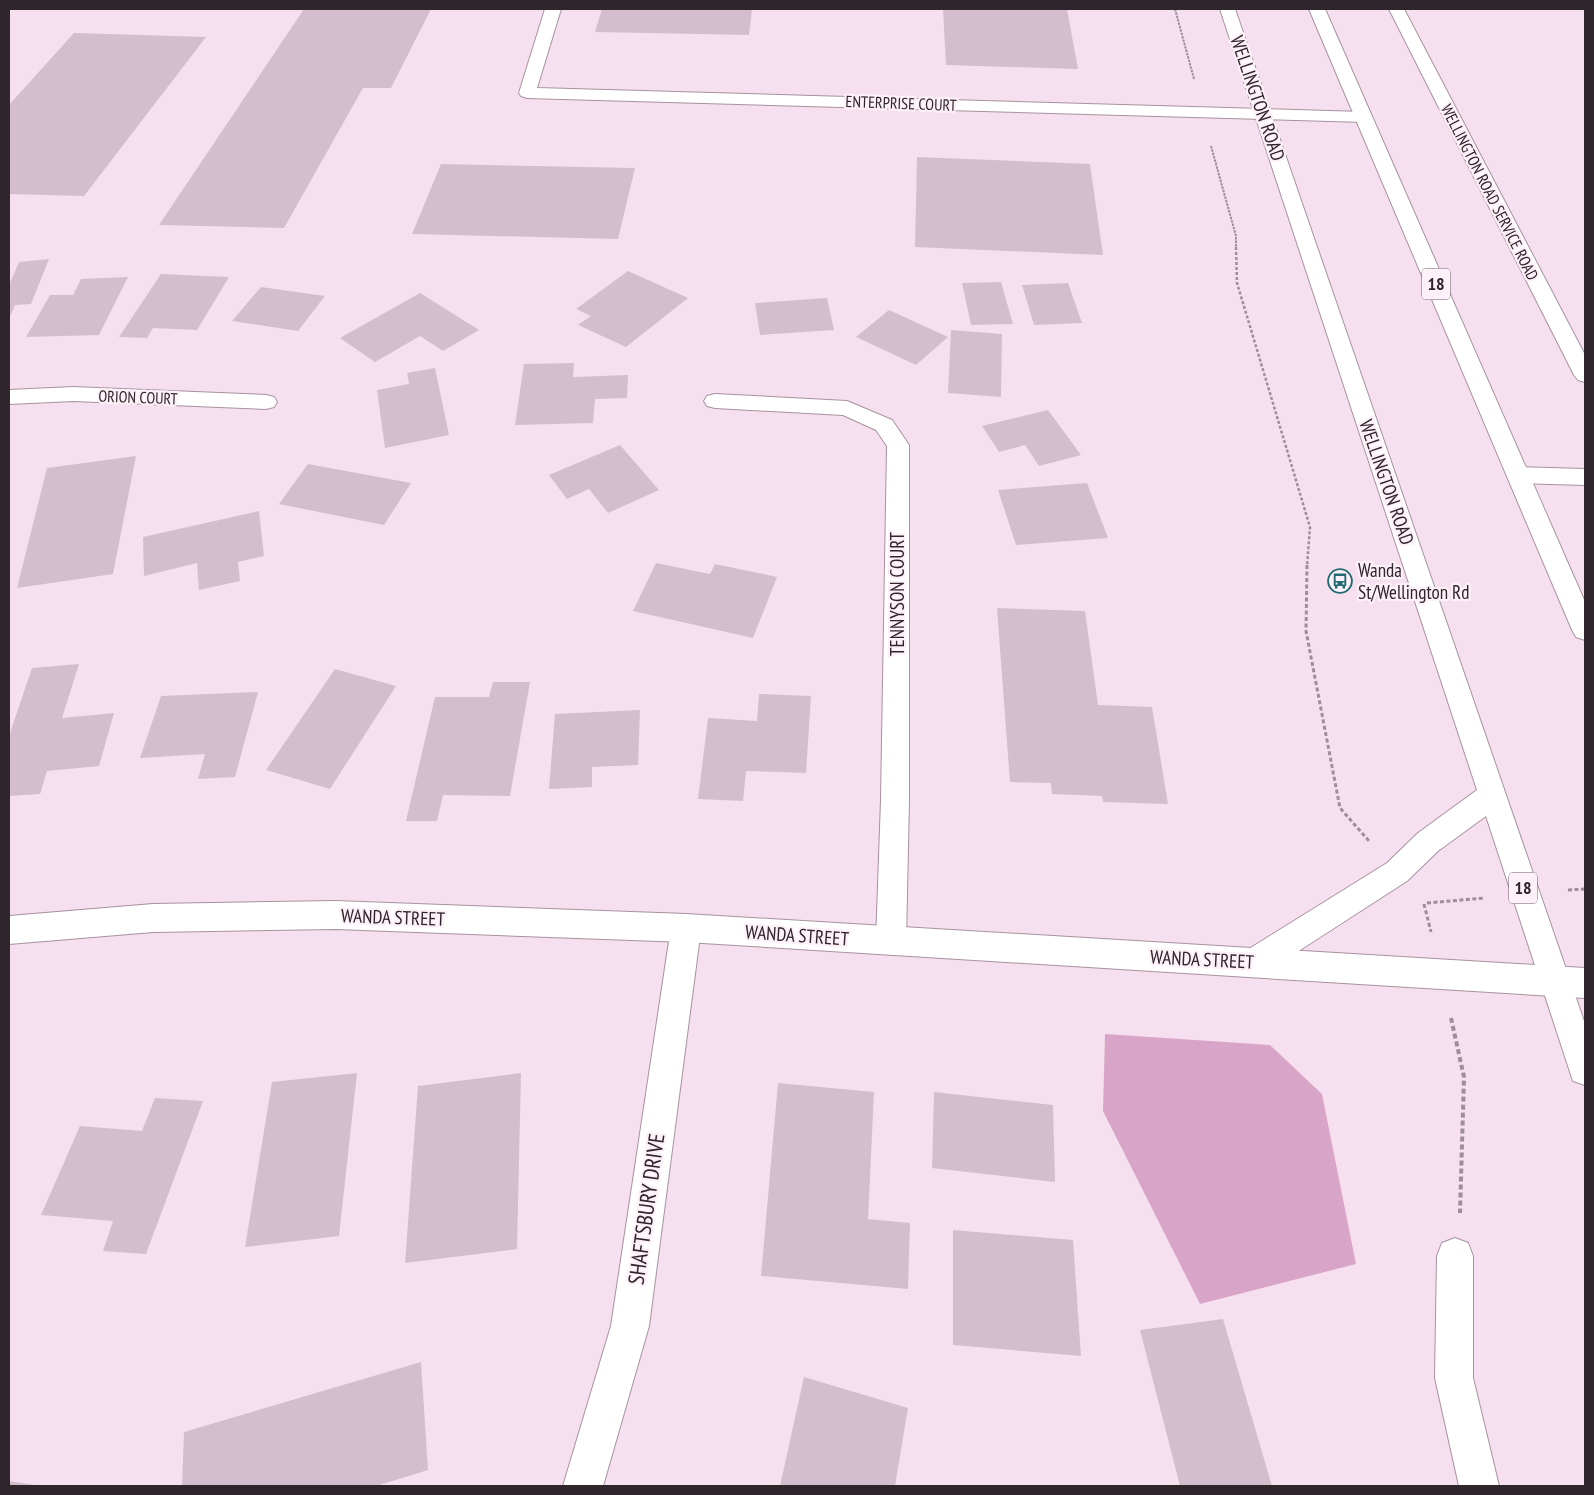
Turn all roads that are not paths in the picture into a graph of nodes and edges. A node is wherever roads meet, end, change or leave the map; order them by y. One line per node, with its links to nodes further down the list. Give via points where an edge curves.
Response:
1 (552, 9): 5 (main road, ENTERPRISE COURT, via 527,93)
2 (1227, 9): 5 (main road, WELLINGTON ROAD / 18)
3 (1317, 9): 6 (main road, 18)
4 (1396, 9): 7 (main road, WELLINGTON ROAD SERVICE ROAD)
5 (1263, 114): 6 (main road, ENTERPRISE COURT); 14 (main road, WELLINGTON ROAD / 18)
6 (1364, 118): 11 (main road, 18)
7 (1585, 374)
8 (9, 397): 10 (main road, ORION COURT, via 72,394)
9 (714, 401): 17 (main road, TENNYSON COURT, via 847,408 884,425 898,445)
10 (266, 402)
11 (1518, 474): 12 (main road); 13 (main road, 18)
12 (1585, 477)
13 (1585, 630)
14 (1493, 794): 18 (main road, via 1428,842 1397,872); 19 (main road, WELLINGTON ROAD / 18)
15 (686, 928): 16 (main road, WANDA STREET, via 336,915 153,918); 17 (main road, WANDA STREET); 23 (main road, SHAFTSBURY DRIVE, via 630,1326)
16 (9, 930)
17 (891, 941): 18 (main road, WANDA STREET)
18 (1255, 962): 19 (main road, WANDA STREET)
19 (1554, 981): 20 (main road, WANDA STREET); 21 (main road, WELLINGTON ROAD / 18)
20 (1585, 983)
21 (1585, 1069)
22 (1456, 1256): 24 (main road, via 1454,1378)
23 (583, 1486)
24 (1479, 1486)

